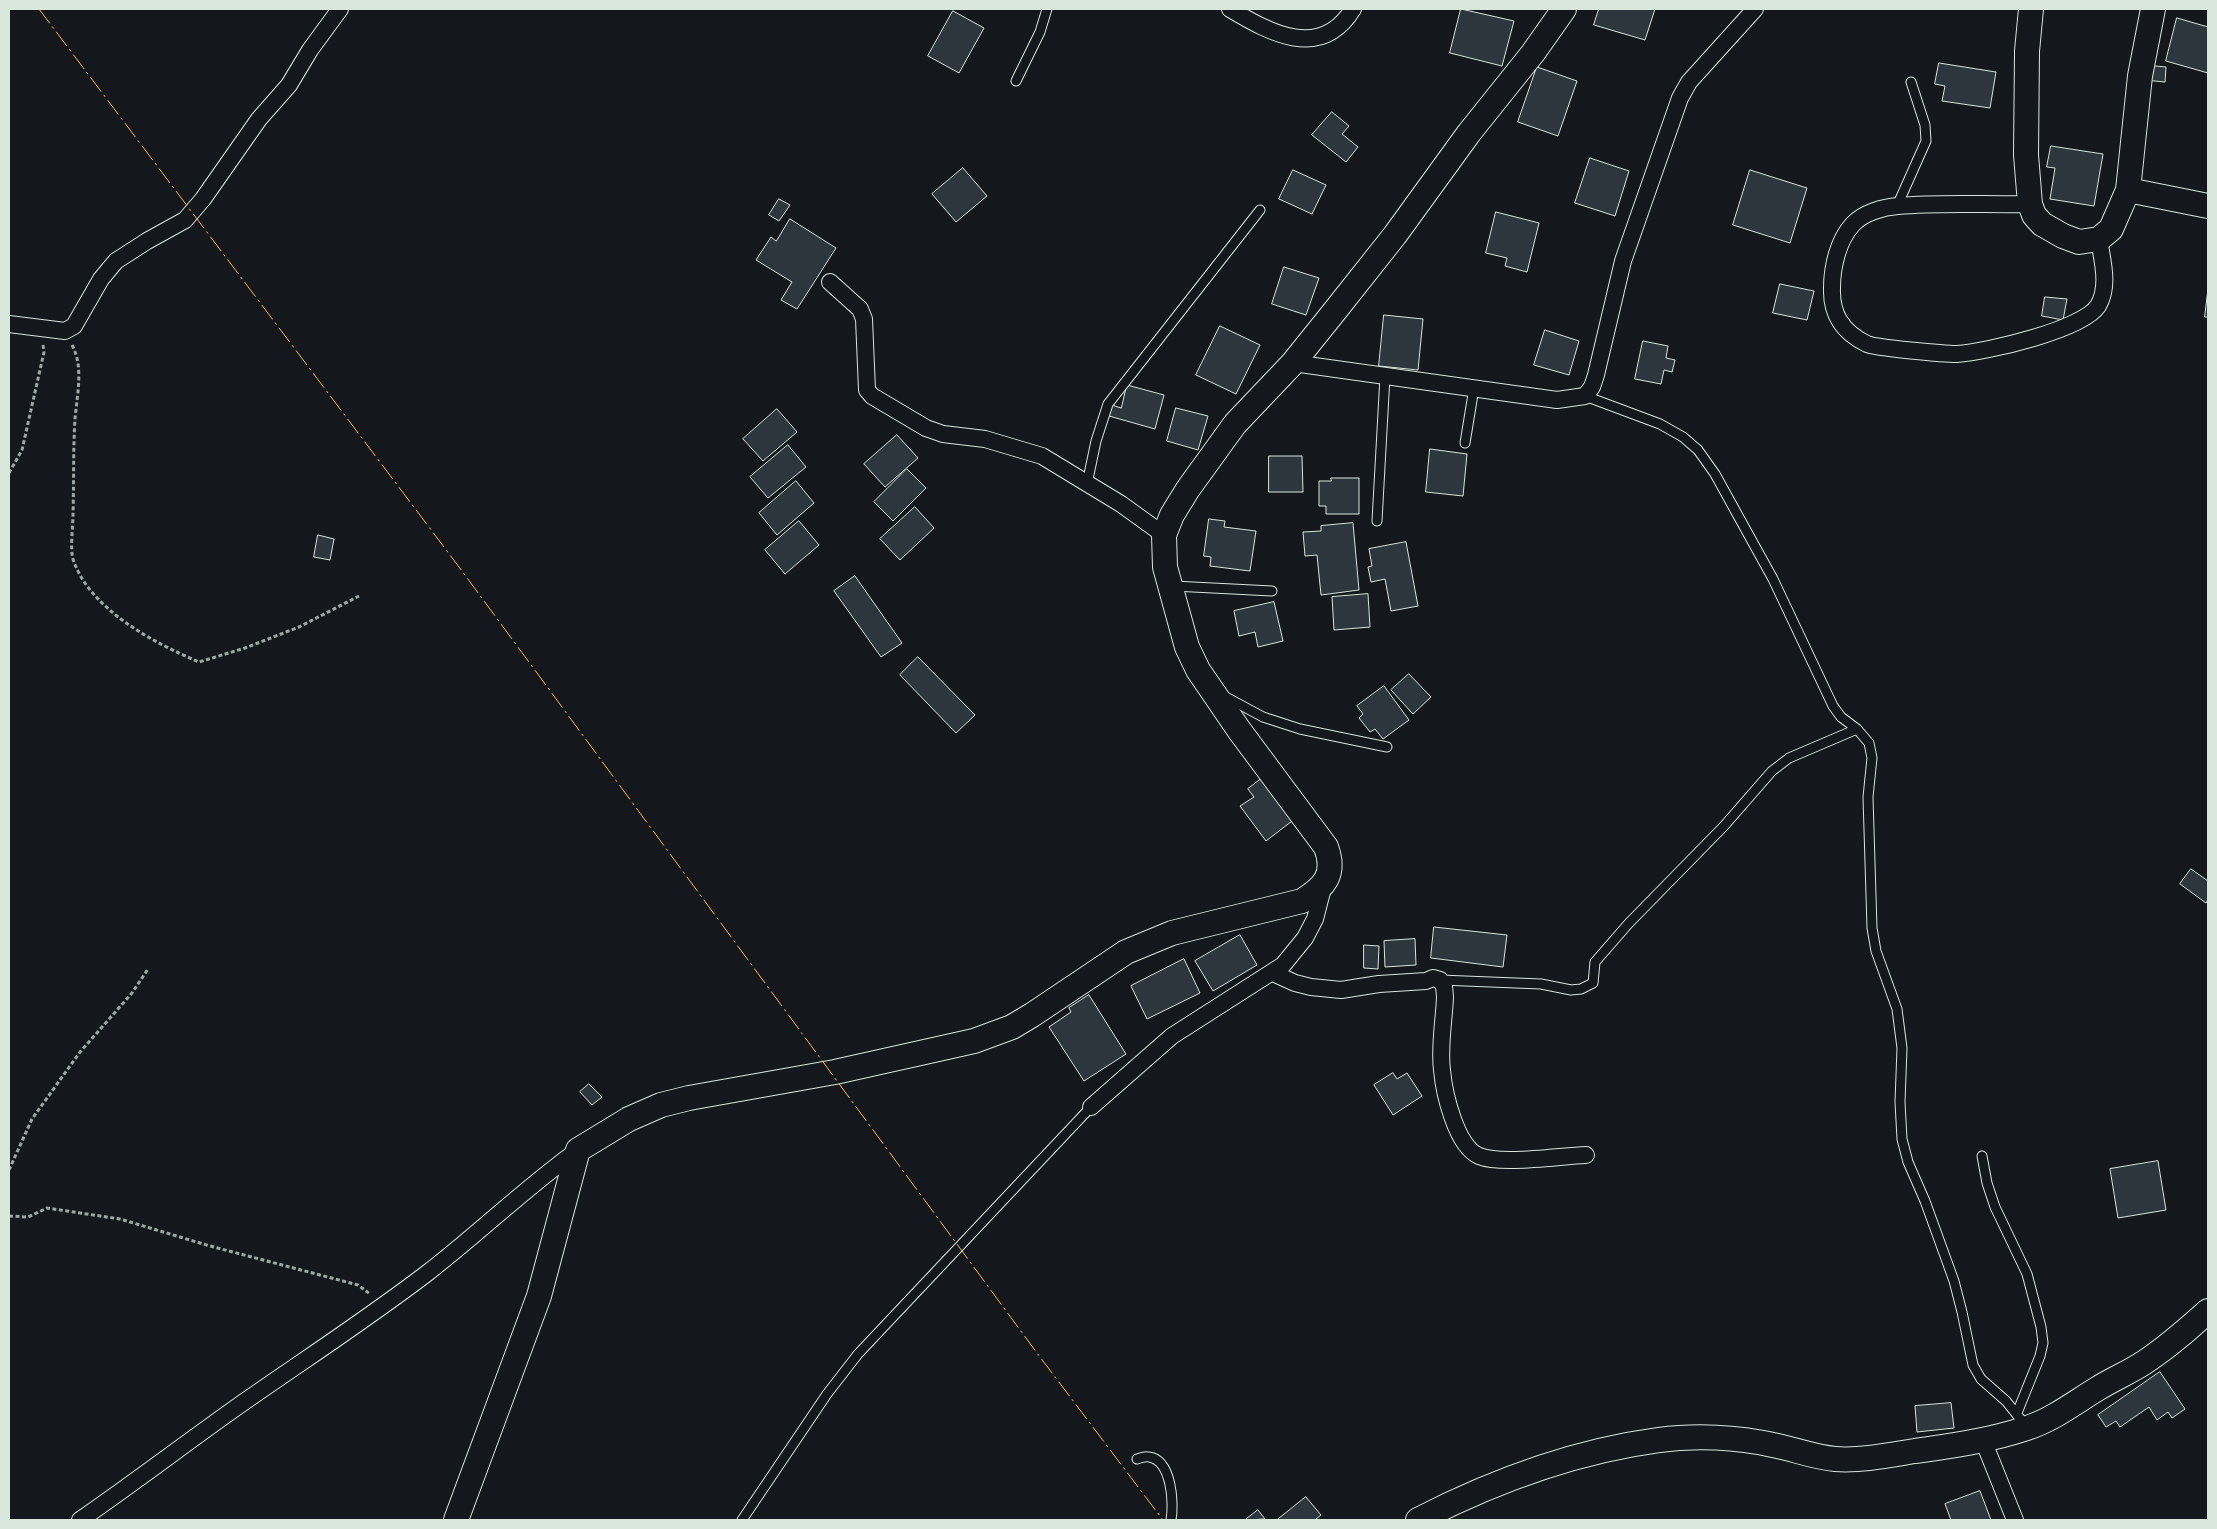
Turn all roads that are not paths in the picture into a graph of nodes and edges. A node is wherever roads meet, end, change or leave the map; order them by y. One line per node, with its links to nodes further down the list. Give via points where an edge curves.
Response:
1 (340, 9): 18 (street, via 289,85 259,119 203,199 185,220 116,261 101,279 74,326 65,331)
2 (1047, 9): 9 (lane, via 1040,32)
3 (1230, 9): 4 (street, via 1271,32 1296,39 1332,33)
4 (1353, 9)
5 (1564, 9): 19 (street, via 1533,54)
6 (1754, 9): 22 (street, via 1689,82 1680,98 1623,261 1596,375)
7 (2031, 9): 12 (street, via 2027,51 2026,155)
8 (2153, 9): 11 (street, via 2140,76)
9 (1016, 81)
10 (1911, 82): 13 (lane, via 1925,125 1926,141)
11 (2128, 190): 14 (street); 16 (street, via 2111,229)
12 (2030, 204): 13 (street); 16 (street, via 2042,224 2063,236 2079,242)
13 (1897, 206): 16 (street, via 1874,211 1853,224 1838,248 1831,305 1843,328 1868,345 1956,354 2011,344 2072,325 2098,306 2105,282)
14 (2208, 206)
15 (1260, 210): 24 (lane, via 1108,404)
16 (2099, 239)
17 (830, 282): 24 (street, via 860,309 864,319 867,390 872,396 926,428 1014,446 1042,456)
18 (9, 324)
19 (1293, 363): 20 (street); 26 (street, via 1235,424 1188,489)
20 (1385, 376): 21 (street); 25 (lane)
21 (1474, 388): 22 (street, via 1557,400); 23 (lane)
22 (1585, 396): 30 (lane, via 1660,424 1698,450 1715,474 1773,579 1833,706)
23 (1465, 443)
24 (1087, 484): 26 (street)
25 (1377, 522)
26 (1164, 534): 27 (street)
27 (1170, 586): 28 (lane); 29 (street, via 1187,647)
28 (1272, 592)
29 (1212, 691): 31 (lane, via 1263,717 1300,729); 32 (street, via 1326,847 1331,870)
30 (1857, 729): 34 (lane, via 1790,758 1772,771 1595,962 1593,982 1571,990 1541,984); 40 (lane, via 1869,743 1872,758 1868,797 1872,928 1876,951 1897,1009 1902,1048 1902,1139 1954,1281 1972,1365 1981,1379)
31 (1387, 747)
32 (1325, 882): 33 (street, via 1315,919 1305,938 1294,954); 36 (street, via 1302,901 1172,933 1126,952 1032,1015 992,1035 834,1072 661,1105 629,1119)
33 (1273, 973): 34 (street, via 1303,985 1341,990 1433,978); 35 (street, via 1172,1036)
34 (1440, 980): 37 (street, via 1445,997 1441,1069 1450,1110 1470,1149 1477,1155 1505,1159)
35 (1091, 1107): 45 (lane, via 858,1354)
36 (578, 1150): 43 (street, via 385,1305); 44 (street, via 539,1296)
37 (1586, 1155)
38 (1982, 1156): 40 (lane, via 1992,1199 2027,1274 2041,1327 2043,1343)
39 (2208, 1311): 40 (street, via 2145,1362 2058,1416)
40 (2022, 1421): 41 (street)
41 (1983, 1440): 47 (street, via 1837,1460 1751,1440 1659,1440 1560,1463 1450,1503); 48 (street)
42 (1137, 1459): 46 (lane, via 1148,1456 1156,1460 1168,1477 1172,1491)
43 (80, 1520)
44 (456, 1520)
45 (742, 1520)
46 (1170, 1520)
47 (1418, 1520)
48 (2016, 1520)

